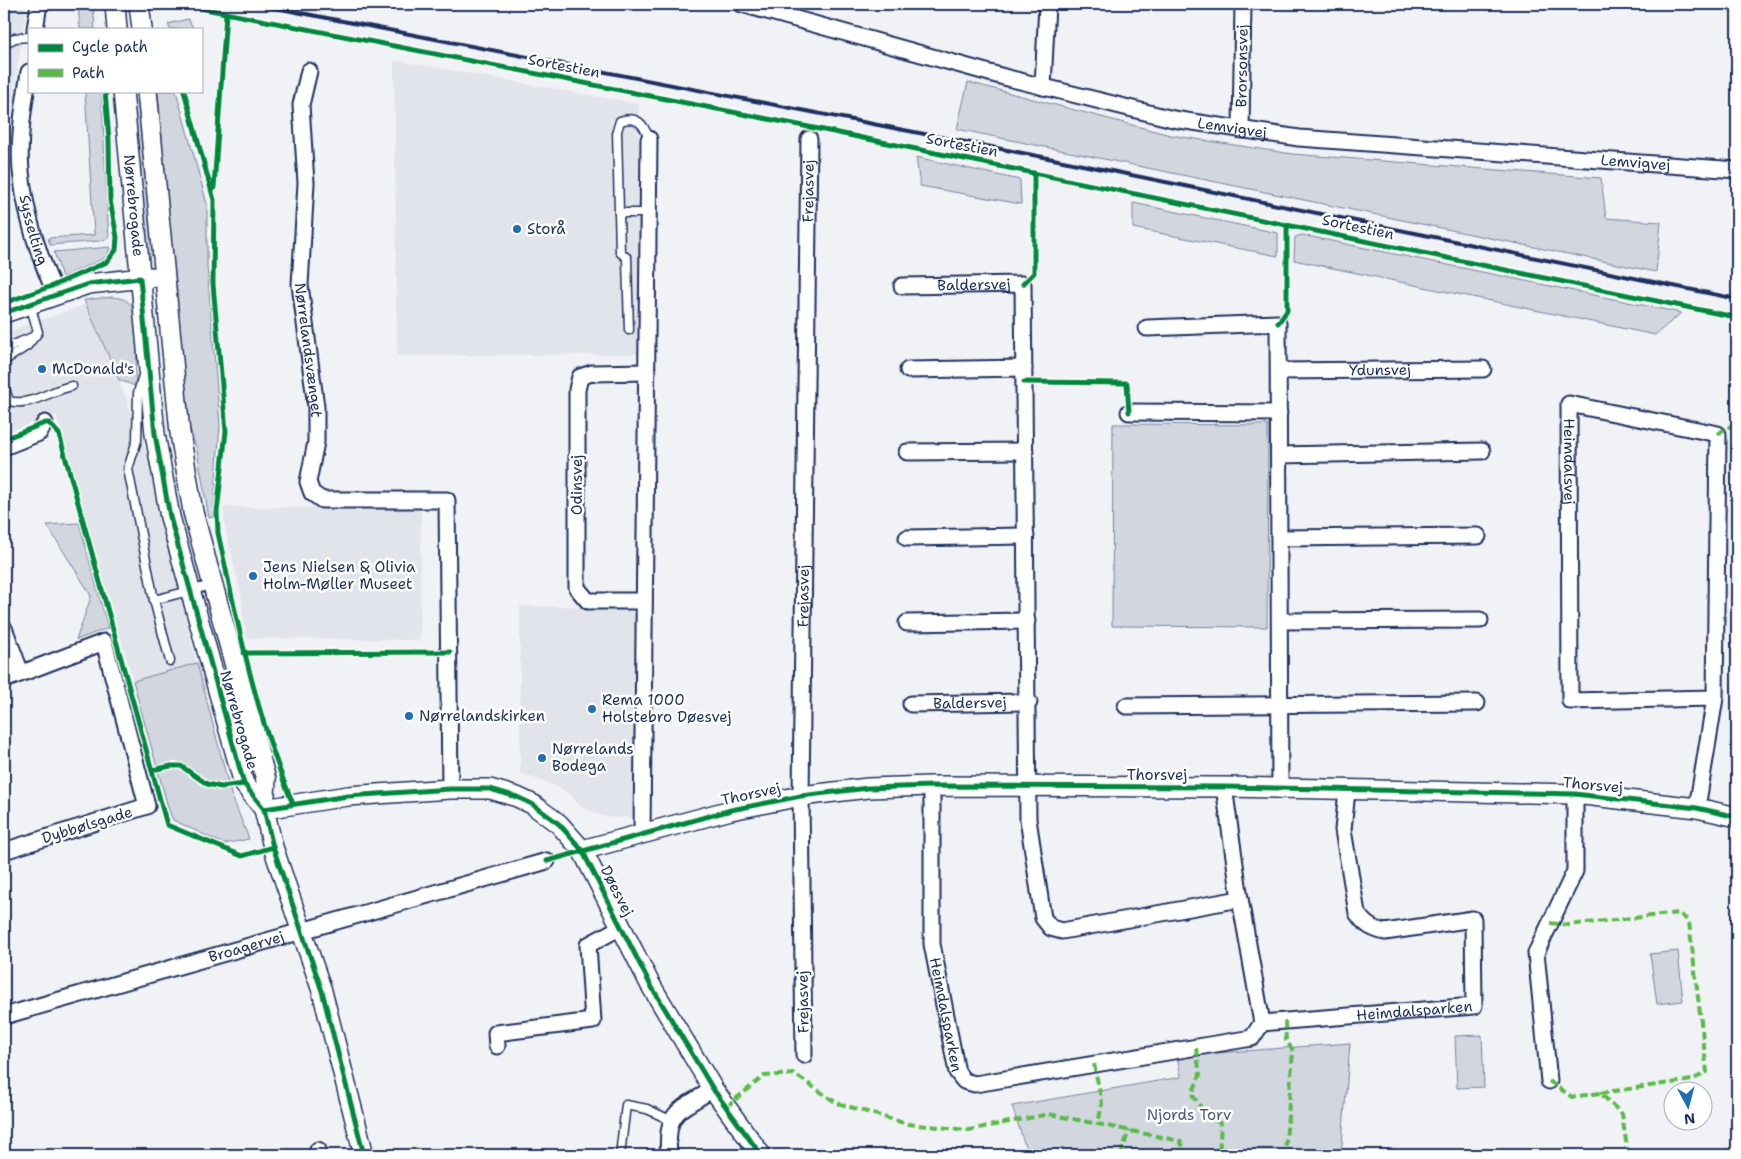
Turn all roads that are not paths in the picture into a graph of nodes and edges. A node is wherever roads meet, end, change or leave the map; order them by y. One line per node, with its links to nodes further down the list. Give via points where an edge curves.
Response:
1 (39, 4): 7 (street)
2 (115, 4): 8 (street)
3 (139, 4): 9 (street)
4 (742, 4): 14 (street, Lemvigvej)
5 (1047, 4): 14 (street)
6 (1243, 4): 17 (street, Brorsonsvej)
7 (35, 28)
8 (117, 28)
9 (142, 28)
10 (28, 37): 11 (lane, via 15,38)
11 (4, 44)
12 (308, 71): 76 (street, Nørrelandsvænget, via 301,105 306,183 300,285 316,407 316,442 308,482 312,493 322,500 447,500)
13 (28, 79): 27 (street, Sysselting, via 21,127 21,170 28,214)
14 (1043, 87): 17 (street, Lemvigvej, via 1173,119)
15 (123, 92): 24 (street, Nørrebrogade)
16 (147, 92): 23 (street, Nørrebrogade)
17 (1241, 130): 20 (street, Lemvigvej, via 1299,138)
18 (649, 139): 21 (lane, via 639,120 620,121 616,131); 22 (street)
19 (809, 139): 80 (street, Frejasvej)
20 (1737, 170)
21 (619, 213): 22 (lane); 26 (lane, via 620,252 627,258)
22 (648, 213): 26 (street)
23 (163, 276): 24 (street); 55 (street, Nørrebrogade, via 180,434 193,512)
24 (140, 278): 27 (street, via 88,284); 34 (street, Nørrebrogade)
25 (902, 286): 36 (street, Baldersvej, via 1023,284)
26 (638, 291): 31 (lane); 40 (street)
27 (56, 295): 28 (street)
28 (30, 304): 29 (street); 32 (lane, via 38,332)
29 (4, 313)
30 (1147, 328): 39 (street, via 1278,323)
31 (629, 330)
32 (35, 336): 33 (lane); 35 (lane, via 27,346)
33 (4, 351)
34 (146, 356): 56 (street, Nørrebrogade, via 170,517); 57 (lane, via 138,393 137,440 128,469)
35 (4, 361)
36 (1024, 368): 38 (street); 47 (street, Baldersvej)
37 (1483, 369): 39 (street, Ydunsvej)
38 (908, 370)
39 (1279, 371): 44 (street)
40 (648, 372): 58 (street); 58 (street, Odinsvej, via 592,373 580,377 577,390 577,588 588,601)
41 (4, 386): 42 (lane, via 10,401 22,403)
42 (72, 386)
43 (1129, 412): 44 (street)
44 (1279, 413): 50 (street)
45 (45, 423): 46 (street, via 40,433)
46 (4, 447)
47 (1025, 451): 48 (street); 51 (street, Baldersvej)
48 (907, 452)
49 (1482, 452): 50 (street)
50 (1279, 455): 54 (street)
51 (1026, 536): 53 (street); 60 (street, Baldersvej)
52 (1478, 536): 54 (street)
53 (907, 538)
54 (1280, 538): 61 (street)
55 (212, 585): 56 (lane); 82 (street, Nørrebrogade, via 266,780)
56 (189, 592): 57 (lane); 82 (street, Nørrebrogade, via 244,784)
57 (154, 600): 64 (lane)
58 (644, 602): 84 (street)
59 (1480, 620): 61 (street)
60 (1027, 621): 62 (street); 68 (street, Baldersvej)
61 (1280, 621): 71 (street)
62 (908, 623)
63 (4, 628): 65 (street)
64 (170, 661)
65 (21, 673): 66 (street); 86 (street, Dybbølsgade, via 104,642 147,806)
66 (4, 680)
67 (1714, 698): 67 (street, Heimdalsvej, via 1718,434 1569,404 1570,702); 81 (street, Heimdalsvej)
68 (1028, 702): 70 (street, Baldersvej); 75 (street, Baldersvej)
69 (1476, 703): 71 (street)
70 (911, 704)
71 (1280, 705): 72 (street); 77 (street)
72 (1126, 706)
73 (932, 786): 75 (street, Thorsvej); 80 (street, Thorsvej, via 868,788); 92 (street, Heimdalsparken, via 932,944 957,1072 964,1081 974,1084 1252,1038)
74 (1224, 787): 75 (street, Thorsvej); 77 (street, Thorsvej); 88 (street)
75 (1028, 788): 88 (street, via 1028,819 1042,918 1051,928 1062,932)
76 (450, 789): 82 (street, Døesvej, via 348,796); 85 (street, Døesvej, via 490,789 516,797 559,824)
77 (1280, 790): 78 (street, Thorsvej)
78 (1347, 791): 79 (street, Thorsvej); 92 (street, Heimdalsparken, via 1343,830 1357,913 1372,929 1385,932 1473,919 1474,1006)
79 (1575, 794): 81 (street, Thorsvej); 95 (street, via 1575,871 1536,954)
80 (801, 796): 84 (street, Thorsvej, via 731,810); 94 (street, Frejasvej)
81 (1697, 808): 83 (street, Thorsvej)
82 (264, 809): 90 (street, Nørrebrogade, via 273,847)
83 (1737, 817)
84 (642, 834): 85 (street, Thorsvej)
85 (582, 850): 89 (street, Døesvej)
86 (4, 851)
87 (547, 861): 90 (street, Broagervej)
88 (1240, 898): 92 (street)
89 (621, 927): 93 (street, Døesvej, via 588,945 593,1021 496,1033); 96 (street, Døesvej, via 650,984)
90 (302, 931): 91 (street, Broagervej); 98 (street, Nørrebrogade, via 322,992)
91 (4, 1016)
92 (1262, 1023)
93 (498, 1046)
94 (804, 1055)
95 (1549, 1081)
96 (714, 1089): 97 (street); 101 (street, Døesvej)
97 (670, 1120): 99 (lane, via 647,1109 626,1105); 100 (street)
98 (364, 1155)
99 (620, 1155)
100 (670, 1155)
101 (761, 1155)

